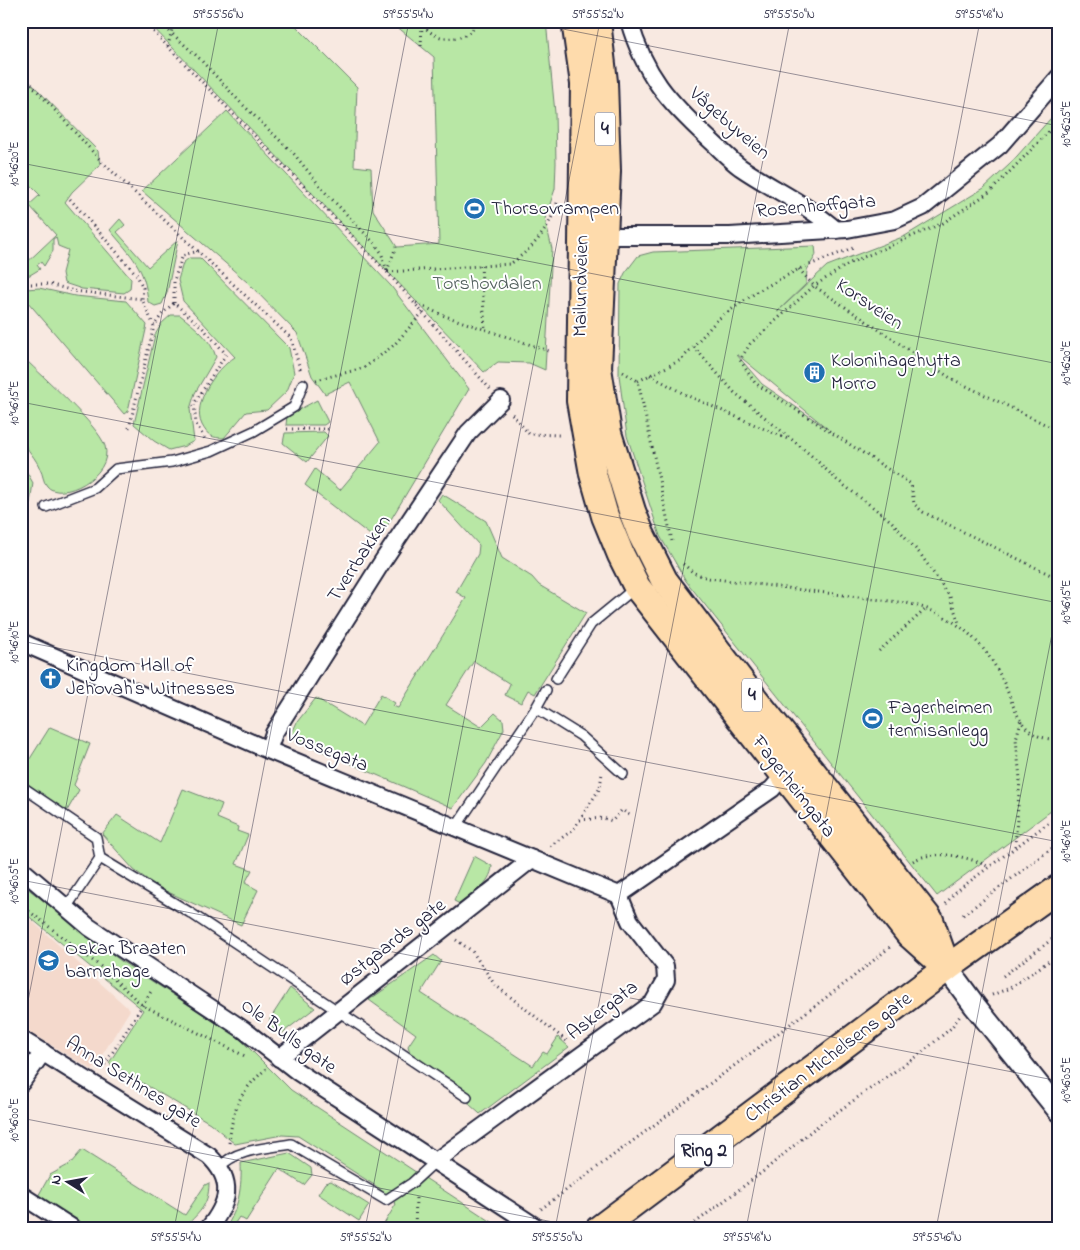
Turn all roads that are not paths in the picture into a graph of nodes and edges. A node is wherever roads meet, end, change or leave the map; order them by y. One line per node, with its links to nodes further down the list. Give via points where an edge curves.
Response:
1 (575, 21): 6 (main road, Mailundveien / 4, via 584,84)
2 (597, 21): 6 (main road, Mailundveien / 4, via 604,82 607,171)
3 (629, 21): 5 (street, Vågebyveien, via 646,67 662,93 685,117 739,166 821,217)
4 (1059, 77): 5 (street, Rosenhoffgata, via 1000,145 923,207 895,220)
5 (836, 230): 6 (street, Rosenhoffgata, via 730,236)
6 (592, 236): 9 (main road, Mailundveien / 4)
7 (303, 384): 10 (lane, via 294,407 254,432 211,451 172,462 116,469 95,488)
8 (501, 400): 16 (street, Tverrbakken, via 468,433 398,538 274,733)
9 (590, 400): 11 (main road, Fagerheimgata / 4, via 592,474 605,516); 27 (main road, 4, via 641,534 664,580 930,920)
10 (46, 507)
11 (638, 587): 13 (lane, via 591,624); 18 (main road, Fagerheimgata / 4)
12 (21, 642): 16 (street, Vossegata)
13 (556, 679)
14 (546, 690): 15 (lane)
15 (536, 708): 17 (lane, via 581,736); 20 (lane)
16 (268, 750): 20 (street, Vossegata)
17 (623, 774)
18 (784, 775): 25 (street, via 772,789); 27 (main road, Fagerheimgata / 4, via 909,934)
19 (21, 786): 21 (lane, via 96,837)
20 (456, 827): 22 (street, Vossegata)
21 (100, 858): 26 (lane); 28 (lane, via 197,917)
22 (532, 859): 25 (street, Vossegata); 28 (street, Østgaards gate)
23 (21, 869): 26 (street, Ole Bulls gate)
24 (1059, 888): 27 (main road, Christian Michelsens gate / Ring 2)
25 (619, 895): 35 (street, Askergata, via 630,921 665,966 666,980 653,1003)
26 (66, 908): 31 (street, Ole Bulls gate, via 89,927 244,1030)
27 (947, 968): 34 (street, Fagerheimgata); 41 (main road, Christian Michelsens gate / Ring 2)
28 (338, 1012): 31 (street, Østgaards gate); 33 (lane)
29 (21, 1039): 30 (street, Anna Sethnes gate)
30 (43, 1052): 32 (street); 36 (street, Anna Sethnes gate)
31 (273, 1063): 35 (street, Ole Bulls gate)
32 (21, 1083)
33 (467, 1097)
34 (1059, 1111)
35 (436, 1161): 36 (lane, via 412,1183 386,1200 291,1144); 40 (street, Ole Bulls gate)
36 (224, 1163): 39 (street, via 228,1193 224,1207)
37 (21, 1196): 38 (street)
38 (74, 1229)
39 (208, 1229)
40 (538, 1229)
41 (599, 1229)

